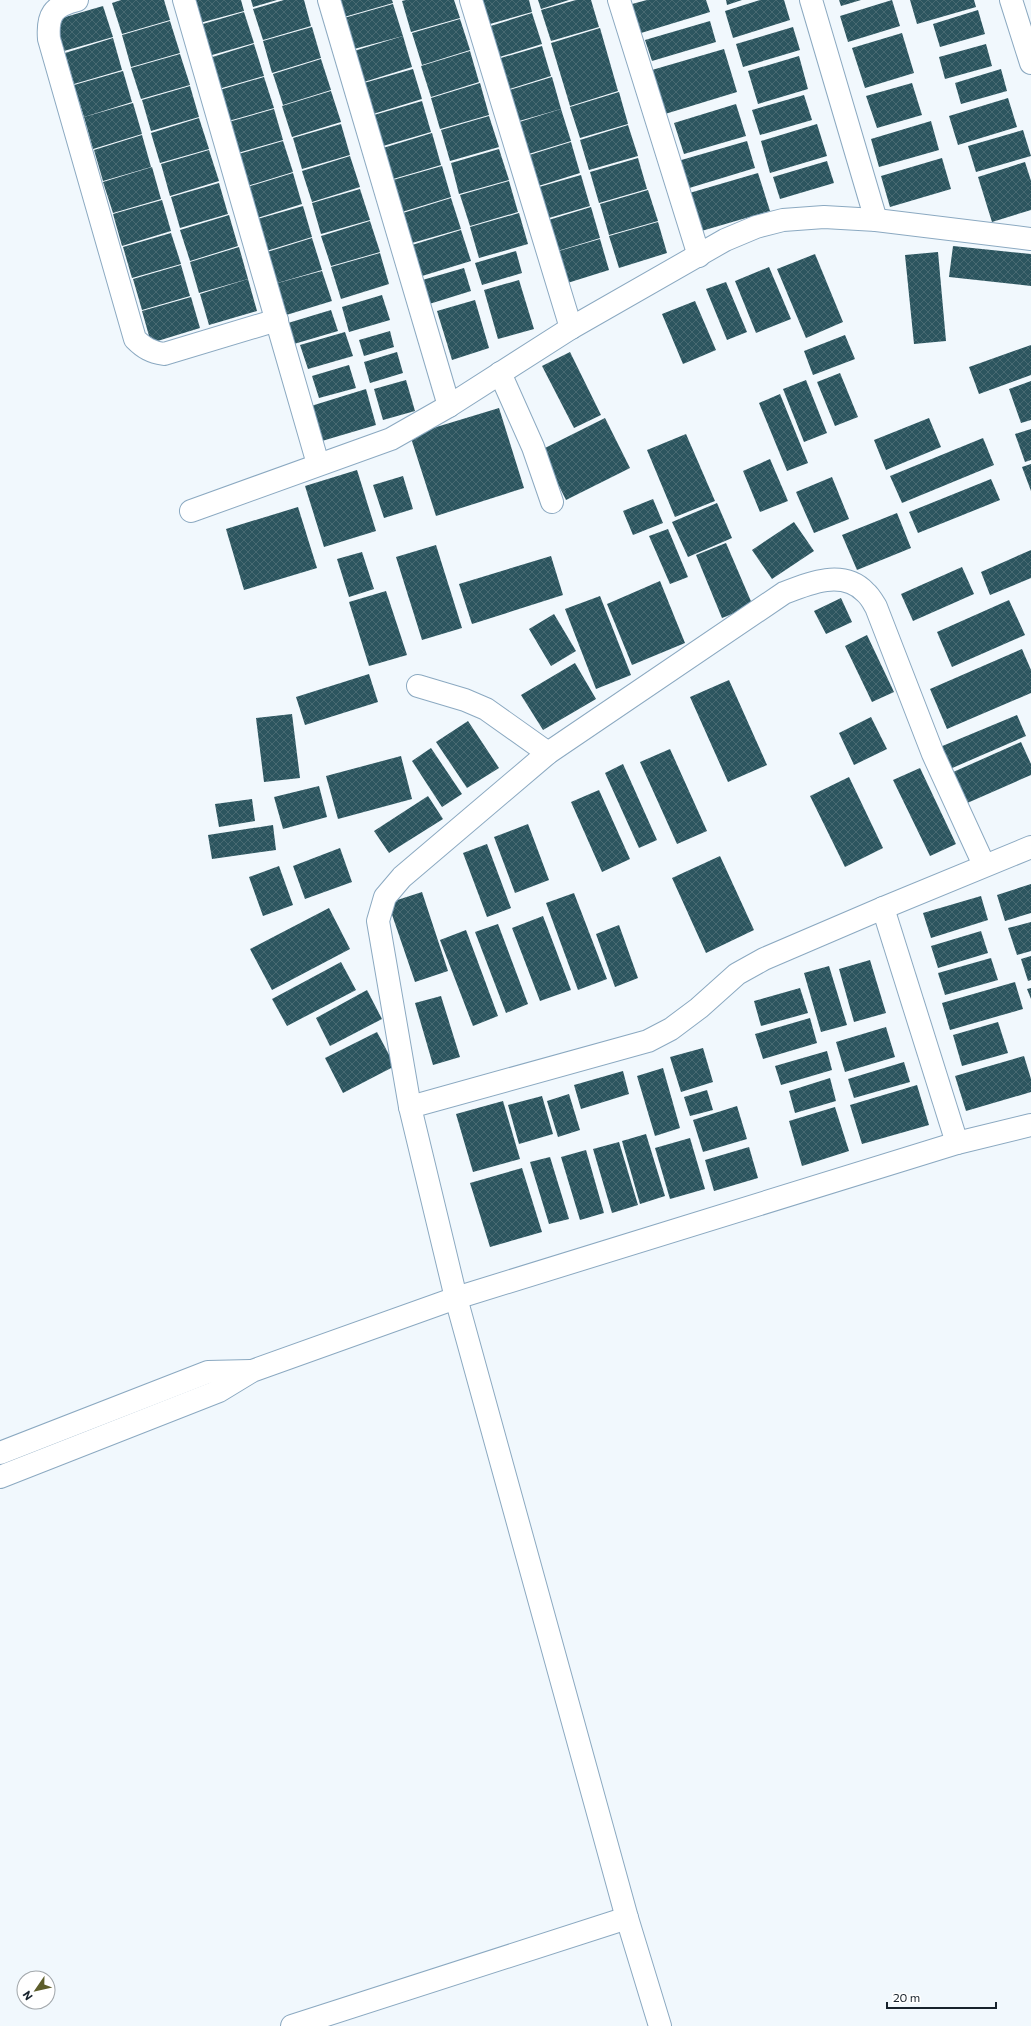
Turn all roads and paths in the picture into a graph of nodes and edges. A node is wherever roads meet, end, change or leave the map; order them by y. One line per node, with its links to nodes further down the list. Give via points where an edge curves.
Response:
1 (77, 0): 12 (street, via 65,3 54,10 48,25 49,39 135,339 144,348 164,354)
2 (184, 0): 12 (street)
3 (329, 0): 15 (street)
4 (471, 0): 13 (street)
5 (619, 0): 11 (street)
6 (811, 0): 9 (street)
7 (1012, 0): 8 (street)
8 (1031, 63)
9 (876, 220): 10 (street); 11 (street, via 824,217 783,220 732,237)
10 (1031, 239)
11 (699, 256): 13 (street)
12 (277, 320): 16 (street)
13 (571, 328): 14 (street)
14 (500, 373): 15 (street); 17 (street, via 533,447)
15 (449, 406): 16 (street, via 391,439)
16 (318, 464): 18 (street)
17 (552, 502)
18 (191, 511)
19 (418, 686): 20 (street, via 486,709)
20 (548, 753): 22 (street, via 784,593 828,579 851,581 866,592 876,607 933,754); 24 (street, via 402,877 385,897 378,921)
21 (1031, 847): 22 (street)
22 (984, 865): 23 (street)
23 (883, 908): 24 (street, via 764,959 736,974 699,1008 671,1029 648,1041); 26 (street)
24 (410, 1107): 27 (street)
25 (1031, 1125): 26 (street)
26 (958, 1143): 27 (street)
27 (456, 1298): 28 (street); 31 (street)
28 (252, 1371): 29 (street, via 208,1372); 30 (street, via 219,1391)
29 (0, 1453)
30 (0, 1476)
31 (627, 1918): 32 (street); 33 (street)
32 (292, 2026)
33 (660, 2026)

